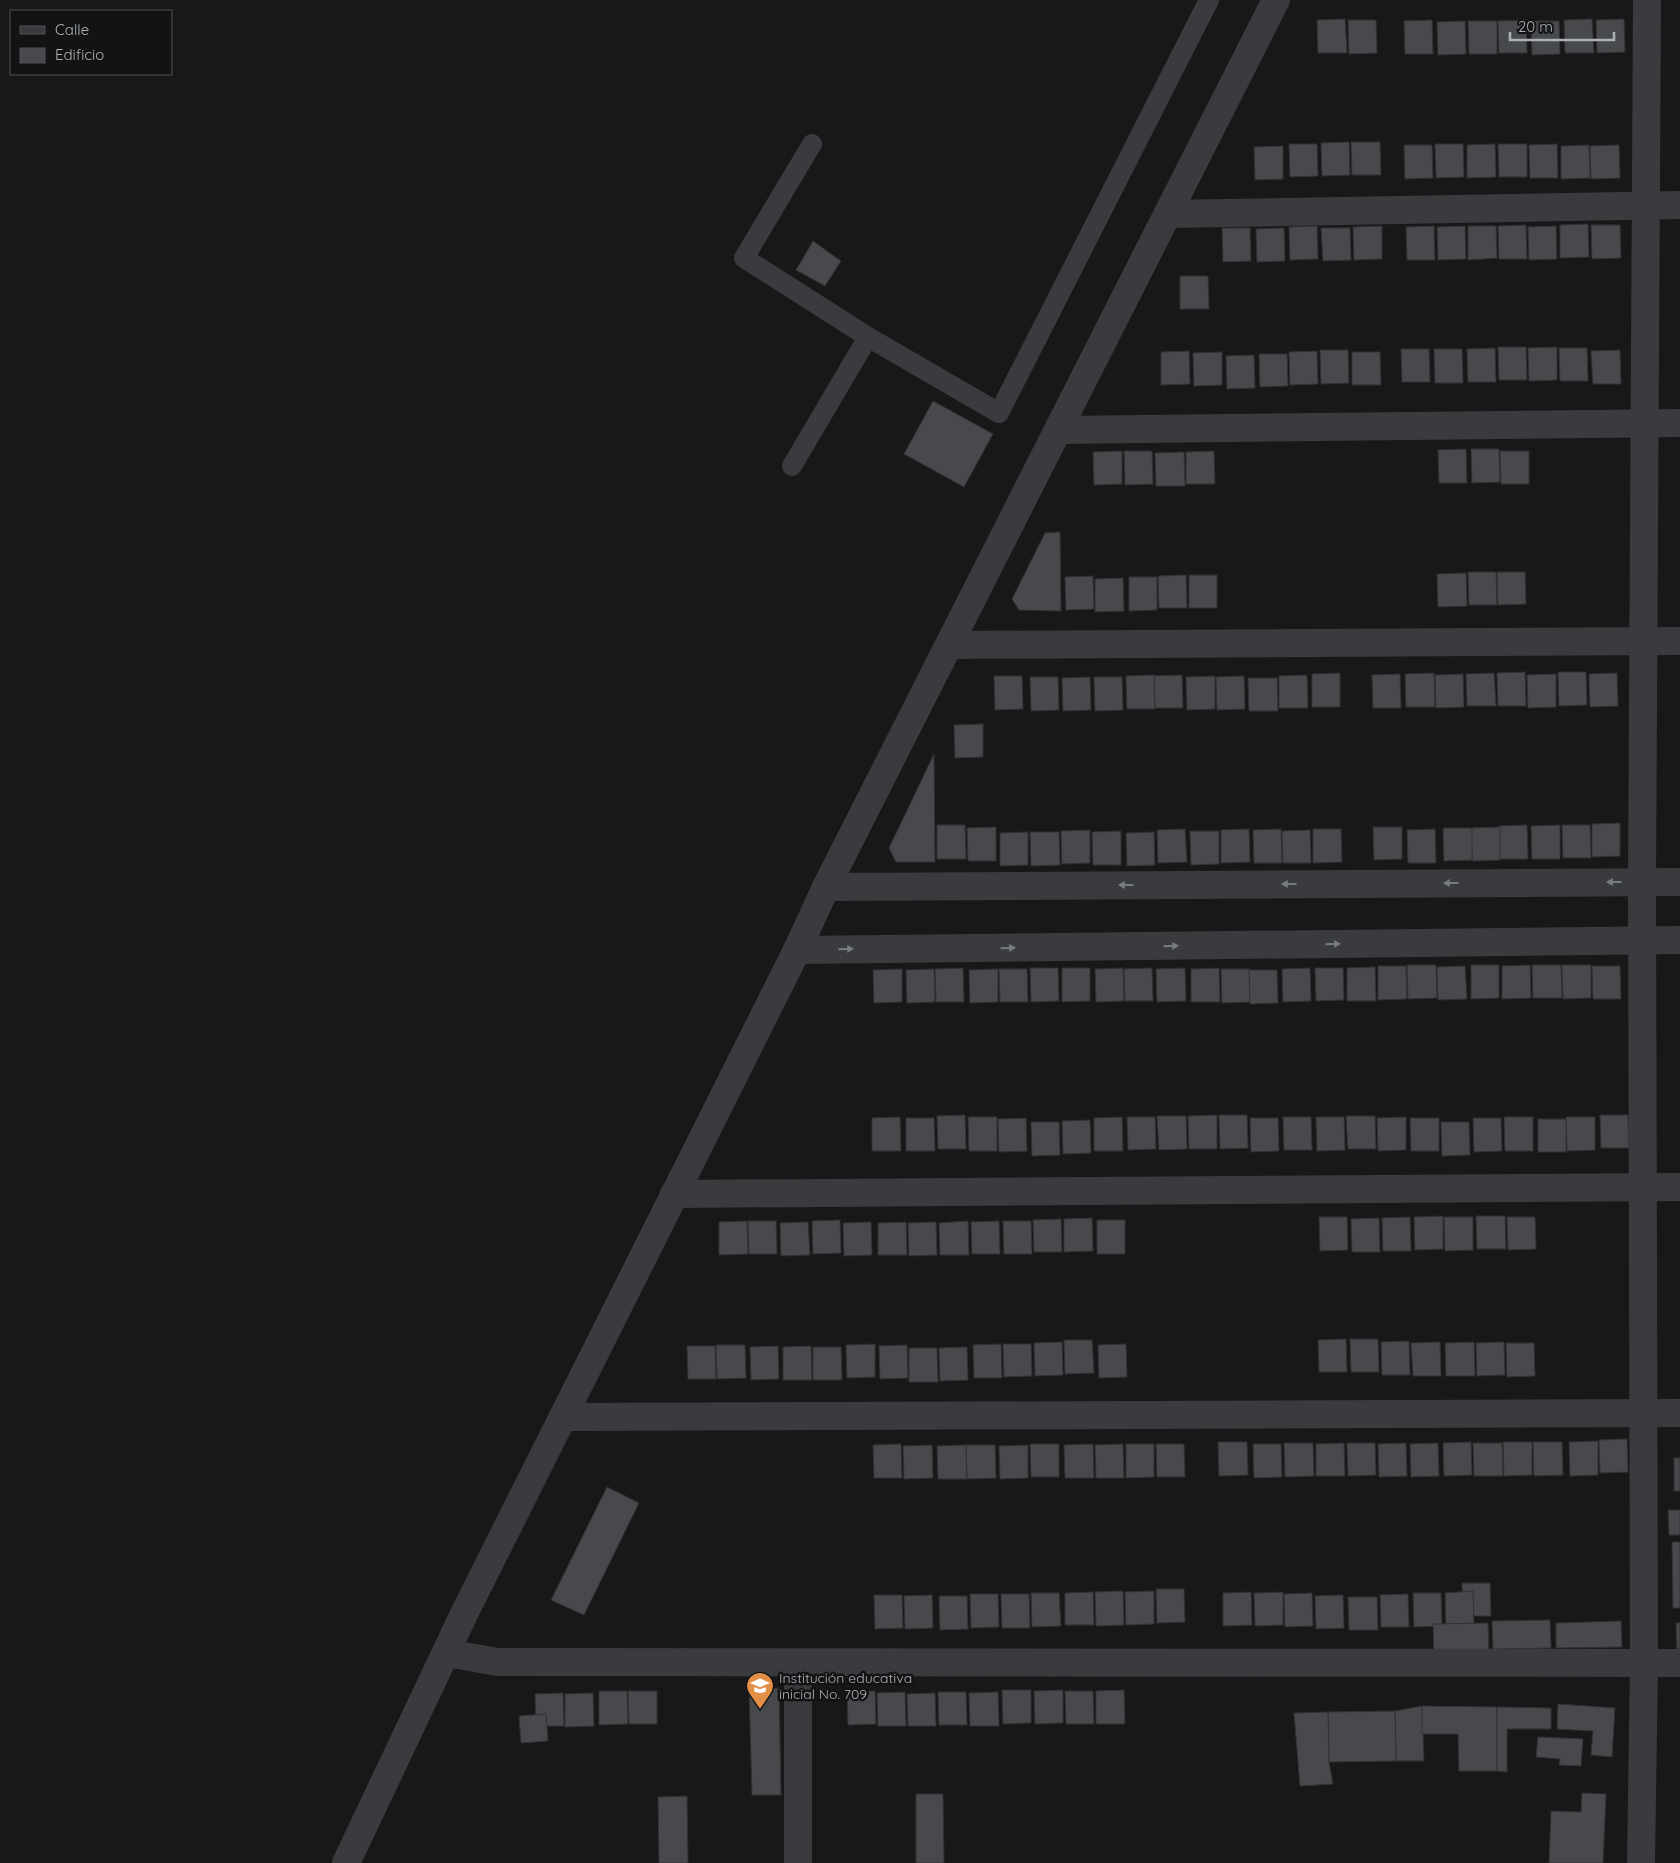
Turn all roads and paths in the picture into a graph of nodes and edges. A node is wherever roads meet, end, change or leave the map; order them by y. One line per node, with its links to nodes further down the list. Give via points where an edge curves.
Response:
1 (1208, 0): 8 (lane, via 999,412)
2 (1276, 0): 7 (street)
3 (1647, 0): 6 (street)
4 (812, 144): 8 (lane, via 744,258)
5 (1680, 204): 6 (street)
6 (1646, 205): 7 (street); 9 (street)
7 (1168, 214): 11 (street)
8 (868, 337): 12 (lane)
9 (1645, 423): 10 (street); 11 (street); 13 (street)
10 (1680, 423)
11 (1058, 430): 15 (street)
12 (792, 466)
13 (1644, 641): 14 (street); 15 (street); 16 (street)
14 (1680, 641)
15 (949, 645): 18 (street)
16 (1642, 882): 17 (street); 18 (street, one-way to 18); 20 (street)
17 (1680, 882)
18 (826, 887): 21 (street)
19 (1680, 940): 20 (street)
20 (1642, 941): 21 (street, one-way to 20); 22 (street)
21 (797, 950): 24 (street)
22 (1643, 1187): 23 (street); 24 (street); 25 (street)
23 (1680, 1187)
24 (674, 1194): 27 (street)
25 (1643, 1413): 26 (street); 27 (street); 30 (street)
26 (1680, 1413)
27 (563, 1417): 28 (street)
28 (447, 1653): 29 (street, via 497,1662); 32 (street)
29 (798, 1663): 30 (street); 33 (street)
30 (1644, 1663): 31 (street); 34 (street)
31 (1680, 1663)
32 (346, 1863)
33 (798, 1863)
34 (1641, 1863)

